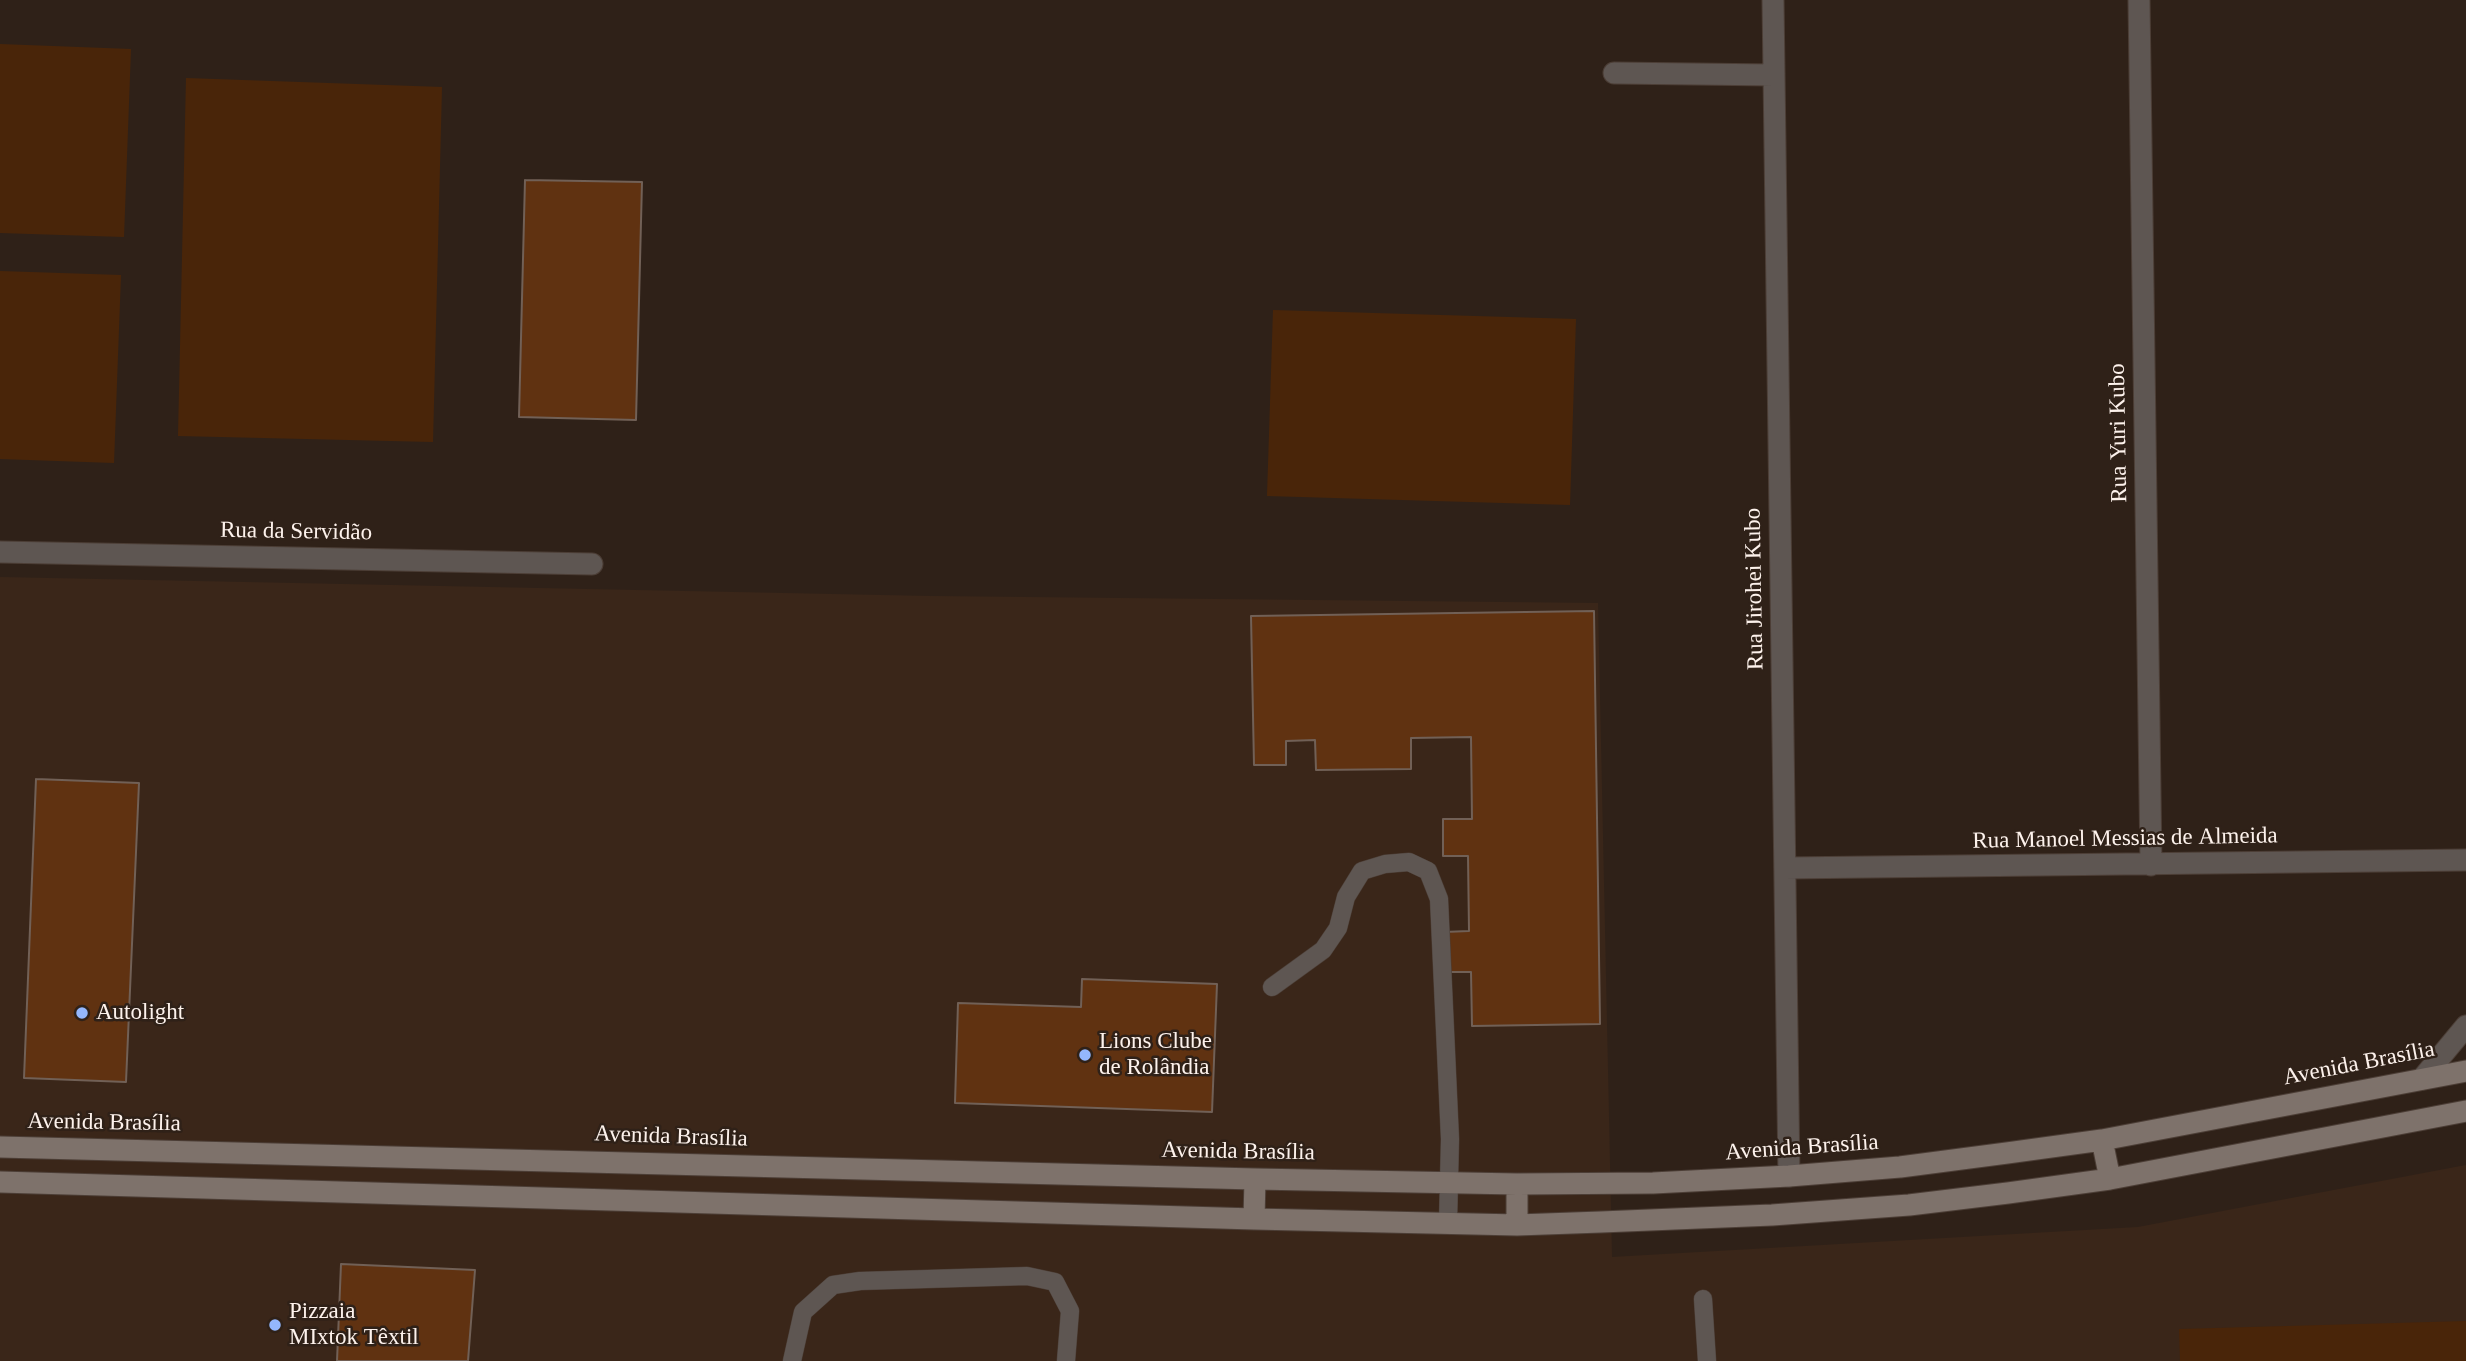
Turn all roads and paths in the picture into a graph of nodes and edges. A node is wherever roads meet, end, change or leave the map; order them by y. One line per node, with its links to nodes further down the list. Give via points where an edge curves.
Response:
1 (1773, 0): 4 (street, Rua Jirohei Kubo)
2 (2139, 0): 8 (street, Rua Yuri Kubo)
3 (1614, 73): 4 (street)
4 (1774, 75): 9 (street, Rua Jirohei Kubo)
5 (0, 552): 6 (street, Rua da Servidão)
6 (592, 564)
7 (2466, 860): 8 (street, Rua Manoel Messias de Almeida)
8 (2151, 865): 9 (street, Rua Manoel Messias de Almeida)
9 (1785, 868): 18 (street, Rua Jirohei Kubo)
10 (1272, 987): 22 (lane, via 1323,950 1338,928 1346,897 1362,871 1409,862 1428,871 1439,899 1450,1139)
11 (2466, 1026): 13 (street)
12 (2466, 1071): 13 (main road, Avenida Brasília)
13 (2422, 1079): 15 (main road, Avenida Brasília)
14 (2466, 1111): 20 (main road)
15 (2102, 1140): 18 (main road, Avenida Brasília, via 1900,1167); 20 (main road)
16 (0, 1147): 17 (main road, Avenida Brasília)
17 (370, 1155): 19 (main road, Avenida Brasília); 24 (main road)
18 (1789, 1176): 23 (main road, Avenida Brasília)
19 (1255, 1179): 22 (main road, Avenida Brasília); 25 (main road)
20 (2109, 1179): 27 (main road, via 1909,1205)
21 (0, 1182): 24 (main road)
22 (1447, 1183): 23 (main road, Avenida Brasília); 26 (lane)
23 (1517, 1184): 27 (main road)
24 (369, 1194): 25 (main road)
25 (1254, 1219): 26 (main road)
26 (1448, 1223): 27 (main road)
27 (1517, 1225)
28 (1703, 1299): 31 (lane)
29 (792, 1361): 30 (lane, via 803,1312 833,1285 1027,1276 1055,1282 1070,1311)
30 (1066, 1361)
31 (1707, 1361)

